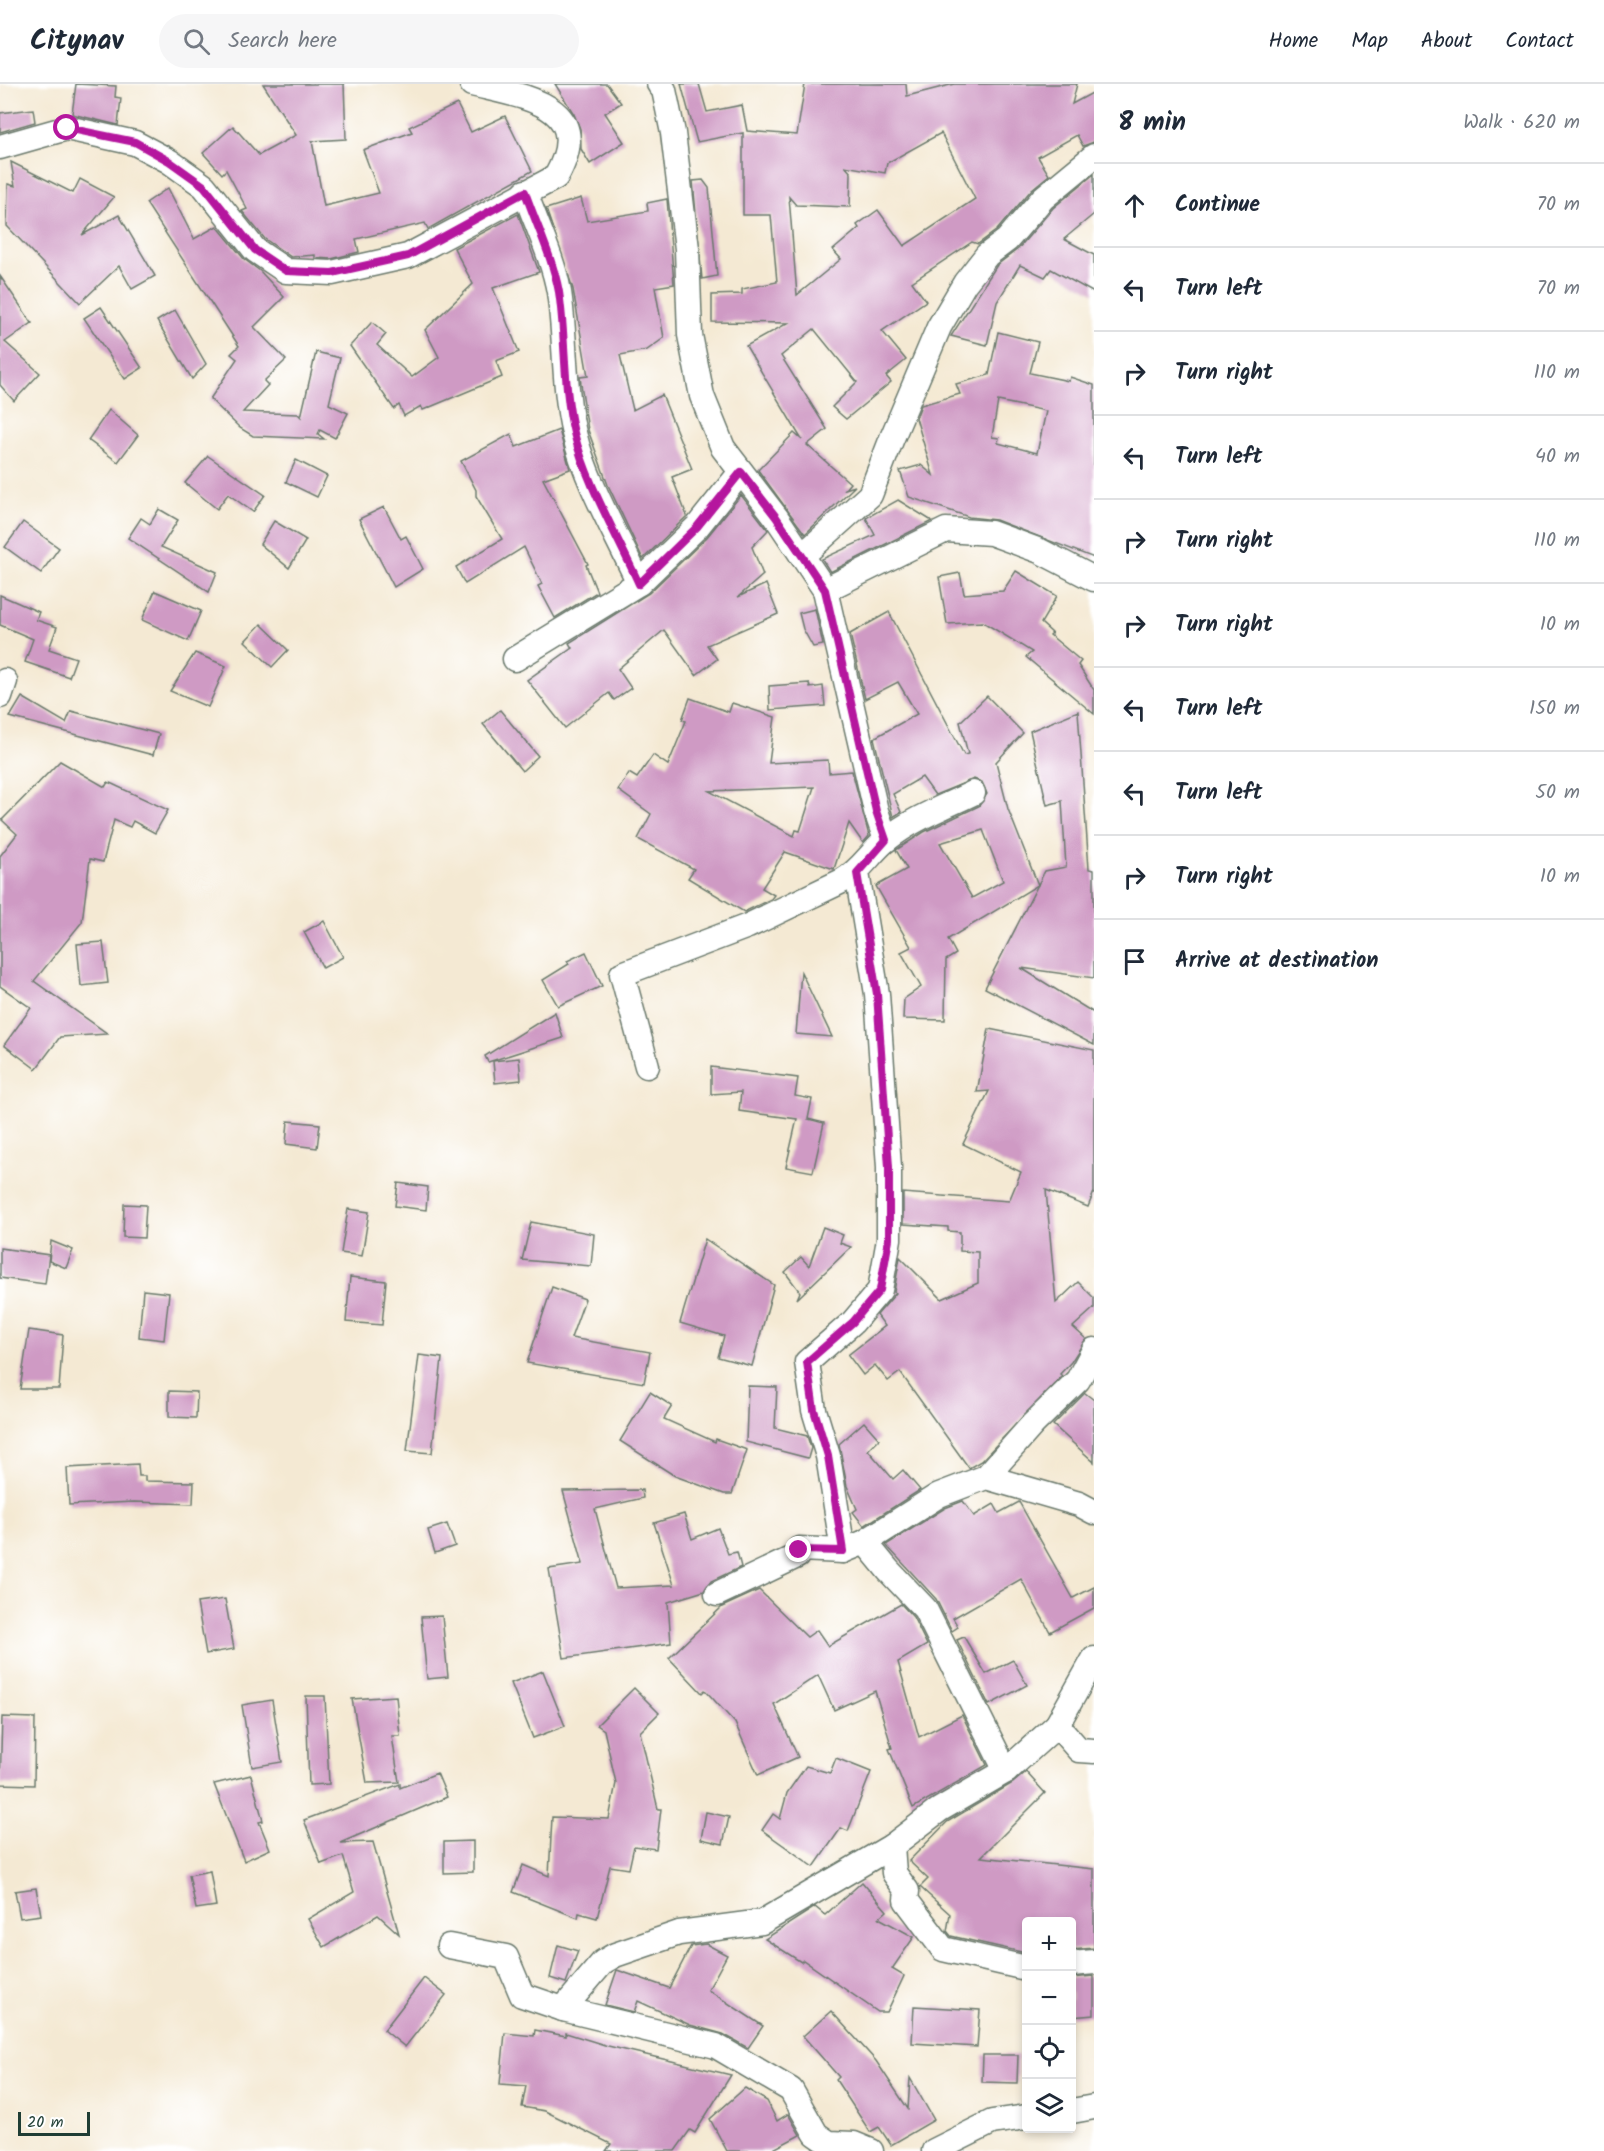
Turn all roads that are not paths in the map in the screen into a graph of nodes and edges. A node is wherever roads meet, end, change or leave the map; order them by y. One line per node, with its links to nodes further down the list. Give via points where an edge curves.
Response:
1 (472, 84): 5 (street, via 547,104 562,120 570,143 566,159 556,177)
2 (659, 84): 6 (street, via 664,90 673,133 687,249 690,334 702,396 723,448)
3 (0, 147): 5 (street, via 67,128 135,142 204,186 255,250 286,271 332,273 408,256)
4 (1094, 156): 7 (street, via 1043,198 965,283 939,327 870,495)
5 (525, 192): 9 (street, via 558,289 574,433)
6 (741, 472): 7 (street); 9 (street, via 697,527)
7 (802, 556): 10 (street)
8 (1094, 579): 10 (street, via 1040,551 991,533 946,531)
9 (639, 584): 11 (street)
10 (825, 590): 13 (street)
11 (514, 659)
12 (973, 793): 13 (street, via 911,823)
13 (886, 840): 14 (street)
14 (857, 873): 15 (street, via 748,926 622,974); 20 (street, via 877,994 889,1167 889,1239 880,1290 853,1322 807,1362 814,1410 828,1456)
15 (647, 1066)
16 (1094, 1350): 17 (street, via 1078,1380)
17 (986, 1477): 18 (street); 19 (street, via 939,1495)
18 (1094, 1512)
19 (866, 1542): 20 (street); 25 (street, via 925,1609)
20 (843, 1551): 21 (street, via 799,1550 797,1556)
21 (717, 1594)
22 (1094, 1659): 23 (street)
23 (1057, 1725): 24 (street, via 1079,1750); 25 (street)
24 (1094, 1751)
25 (1006, 1771): 26 (street, via 939,1810)
26 (892, 1846): 30 (street, via 894,1873 907,1891 906,1900 943,1949); 31 (street, via 762,1922 679,1934 615,1955 603,1962)
27 (449, 1947): 31 (street, via 506,1957 522,1995)
28 (1094, 1962): 29 (street)
29 (1076, 1964)
30 (1022, 1967)
31 (563, 2009): 35 (street, via 716,2046 791,2090 816,2133 829,2143 854,2144)
32 (1094, 2107): 33 (street)
33 (1076, 2110)
34 (1022, 2118): 36 (street, via 992,2122)
35 (871, 2151)
36 (934, 2151)

